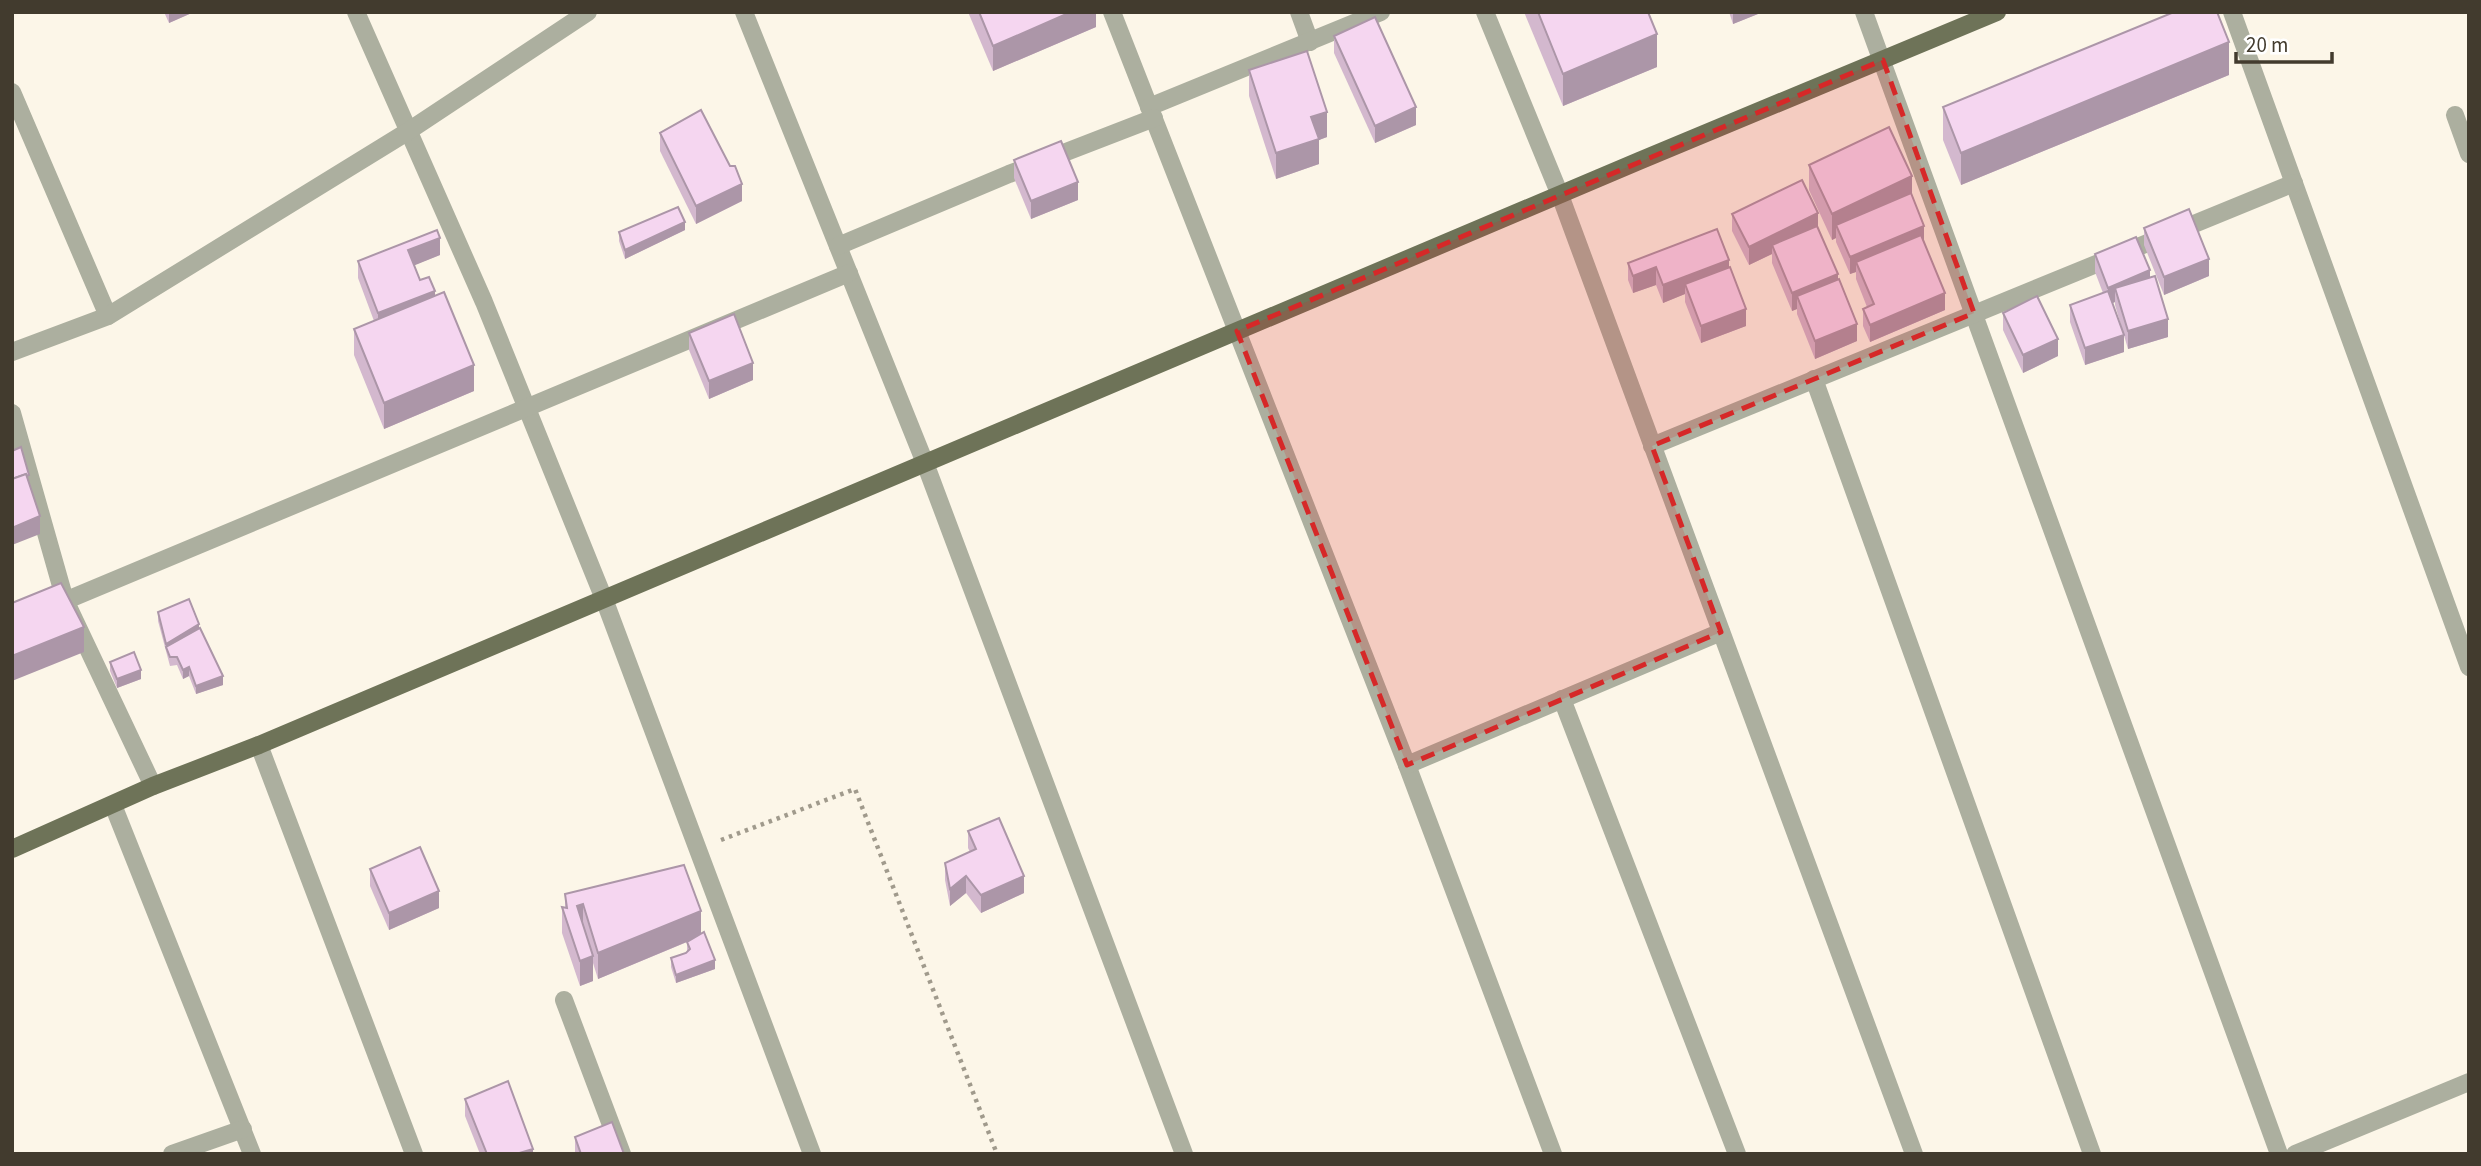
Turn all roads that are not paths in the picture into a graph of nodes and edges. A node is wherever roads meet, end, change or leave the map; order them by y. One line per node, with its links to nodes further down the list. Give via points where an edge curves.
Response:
1 (356, 12): 16 (street)
2 (588, 12): 16 (street)
3 (744, 12): 20 (street)
4 (1112, 12): 14 (street)
5 (1299, 12): 11 (street)
6 (1381, 12): 11 (street)
7 (1485, 12): 19 (street)
8 (1864, 12): 12 (street)
9 (1997, 12): 12 (main road)
10 (2232, 12): 18 (street)
11 (1310, 42): 14 (street)
12 (1882, 60): 19 (main road); 22 (street)
13 (12, 92): 23 (street)
14 (1152, 113): 20 (street); 24 (street)
15 (2455, 115): 17 (street)
16 (407, 132): 23 (street); 27 (street)
17 (2469, 154)
18 (2294, 183): 22 (street); 35 (street)
19 (1560, 195): 24 (main road); 29 (street)
20 (838, 246): 21 (street)
21 (849, 273): 27 (street); 30 (street)
22 (1974, 313): 26 (street); 55 (street)
23 (108, 316): 25 (street)
24 (1237, 331): 30 (main road); 38 (street)
25 (12, 352)
26 (1814, 379): 29 (street); 54 (street)
27 (526, 407): 31 (street); 32 (street)
28 (12, 413): 32 (street)
29 (1652, 446): 34 (street)
30 (925, 463): 31 (main road); 50 (street)
31 (604, 599): 37 (main road); 49 (street)
32 (65, 600): 33 (street); 39 (street)
33 (12, 622)
34 (1721, 632): 36 (street); 53 (street)
35 (2469, 667)
36 (1562, 699): 38 (street); 52 (street)
37 (259, 745): 39 (main road); 47 (street)
38 (1407, 765): 51 (street)
39 (153, 786): 40 (main road)
40 (113, 805): 41 (main road); 44 (street)
41 (12, 849)
42 (564, 1000): 48 (street)
43 (2469, 1082): 56 (street)
44 (243, 1129): 45 (street); 46 (street)
45 (172, 1154)
46 (252, 1154)
47 (414, 1154)
48 (622, 1154)
49 (812, 1154)
50 (1184, 1154)
51 (1553, 1154)
52 (1737, 1154)
53 (1914, 1154)
54 (2092, 1154)
55 (2279, 1154)
56 (2295, 1154)

